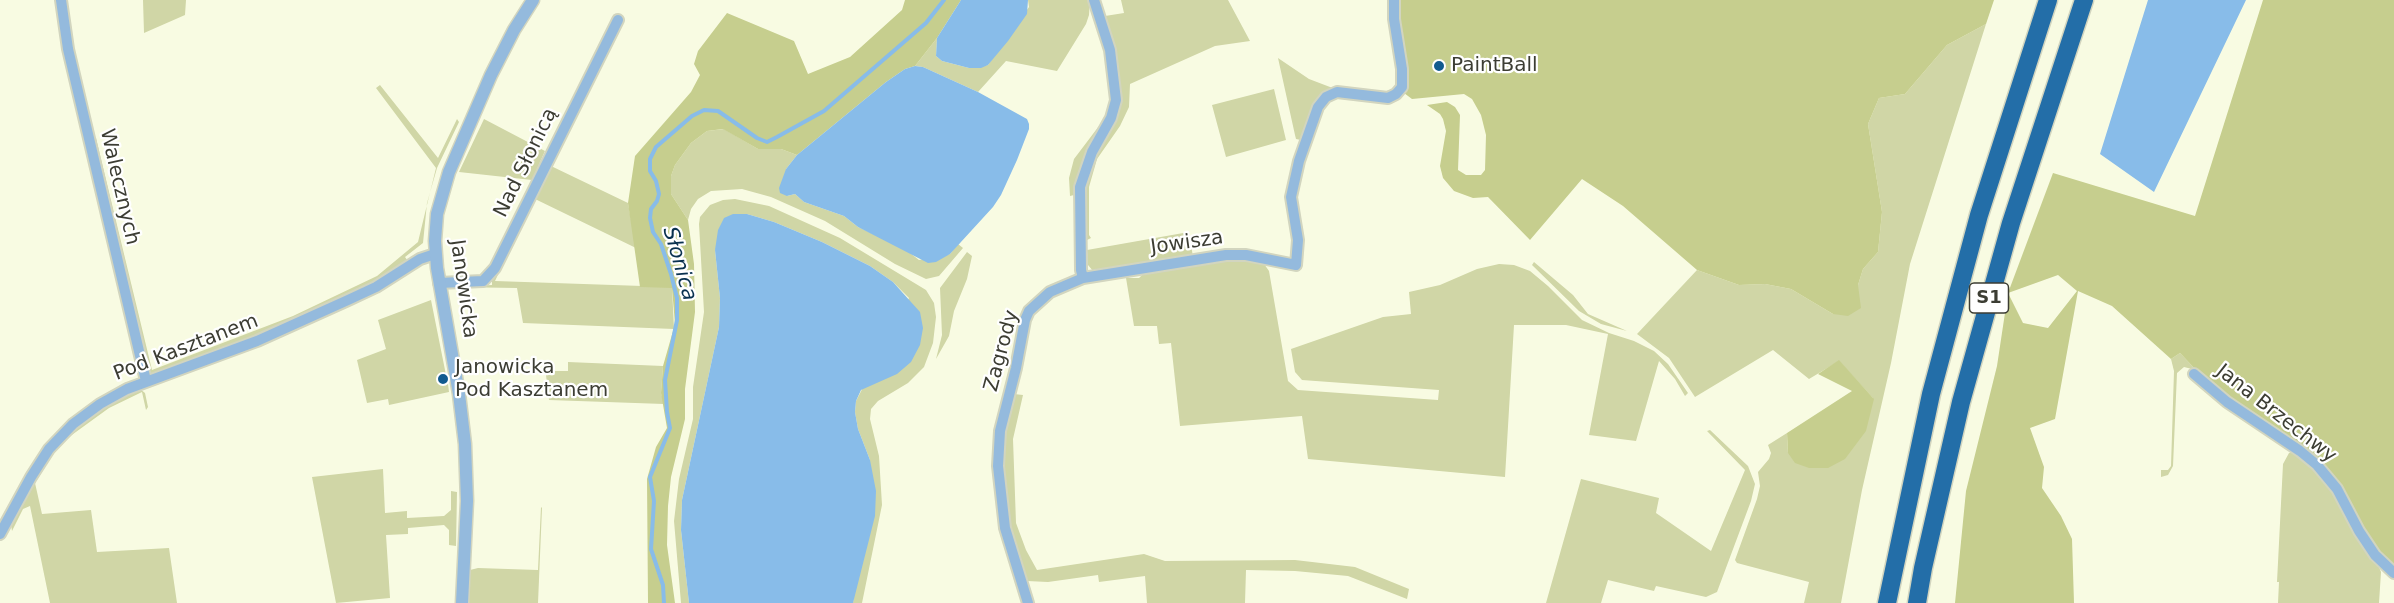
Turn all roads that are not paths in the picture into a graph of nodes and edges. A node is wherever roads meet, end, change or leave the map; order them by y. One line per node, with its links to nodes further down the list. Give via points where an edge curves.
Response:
1 (61, 0): 12 (street, Walecznych, via 68,49)
2 (533, 0): 8 (street, Janowicka, via 504,49 449,172 437,214)
3 (1094, 0): 9 (street, via 1110,50 1116,100 1080,187)
4 (1394, 0): 9 (street, Jowisza, via 1402,87 1388,98 1337,92 1318,107 1292,187 1291,207 1299,248 1296,265 1226,255)
5 (2048, 0): 17 (highway, S1, via 1978,215 1931,394)
6 (2084, 0): 18 (highway, S1, via 2010,223 1967,379)
7 (618, 20): 10 (street, Nad Słonicą, via 495,268 483,282)
8 (435, 254): 10 (street, Janowicka); 12 (street, Pod Kasztanem, via 376,287 289,327)
9 (1083, 278): 16 (street, Zagrody, via 1050,292 1029,311 1000,431 1001,506)
10 (439, 283): 15 (street, Janowicka, via 465,444 467,501)
11 (2194, 374): 14 (street, Jana Brzechwy, via 2317,465 2337,489 2375,555)
12 (146, 381): 13 (street, Pod Kasztanem, via 100,404 59,437 31,477)
13 (0, 534)
14 (2394, 573)
15 (462, 603)
16 (1028, 603)
17 (1887, 603)
18 (1917, 603)

